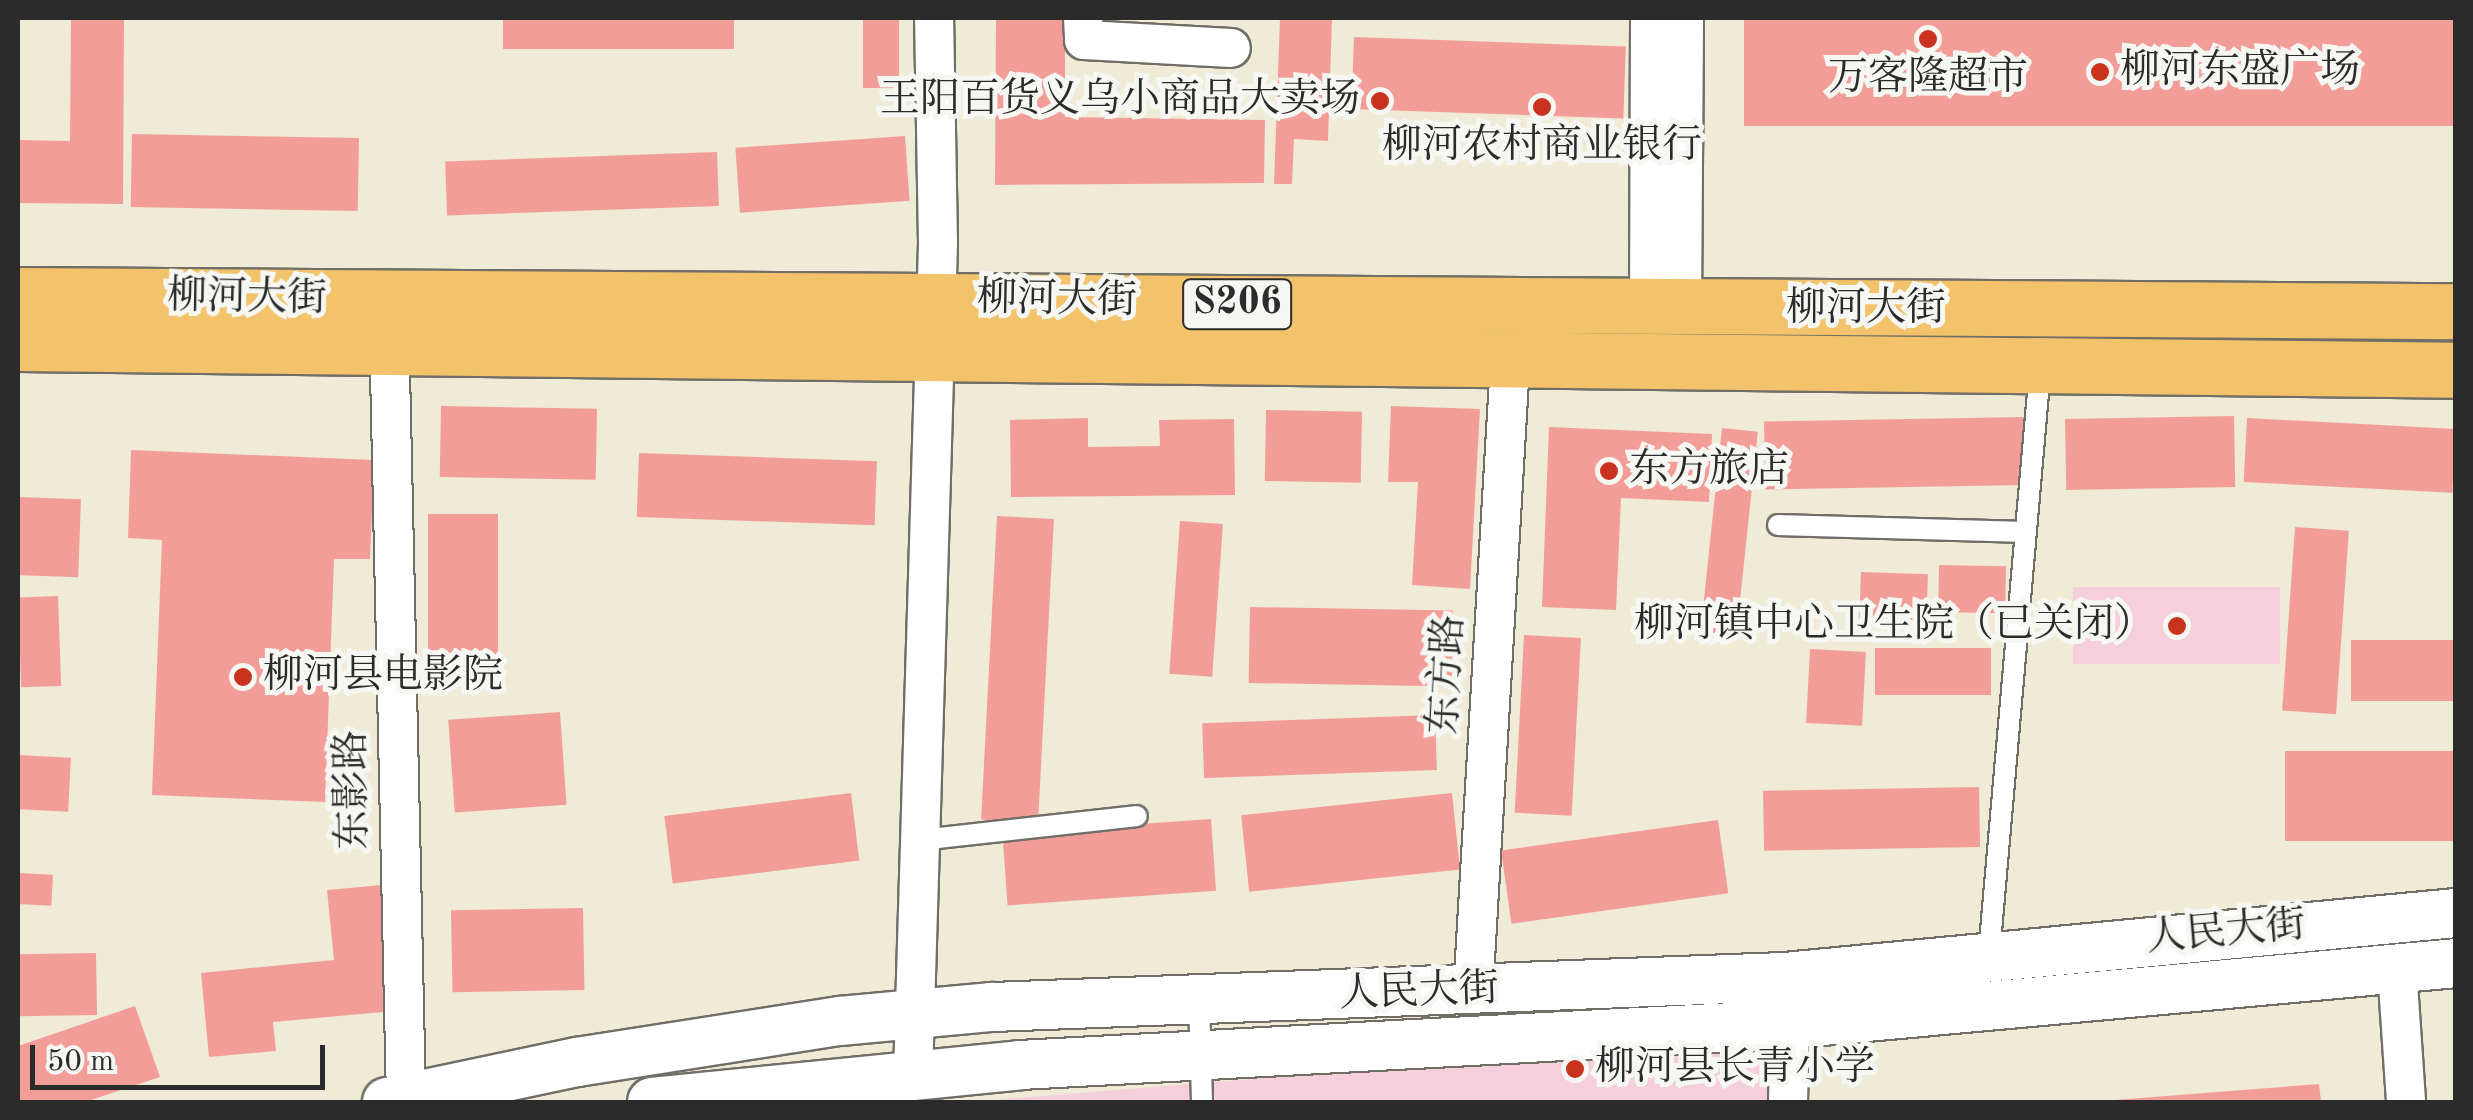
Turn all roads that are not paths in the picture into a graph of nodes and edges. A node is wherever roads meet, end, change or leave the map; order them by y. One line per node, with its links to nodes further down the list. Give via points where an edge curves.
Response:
1 (934, 18): 7 (street)
2 (1083, 18): 5 (street, via 1084,40)
3 (1650, 18): 8 (street)
4 (1684, 18): 8 (street)
5 (1231, 48)
6 (18, 296): 10 (main road, 柳河大街 / S206)
7 (933, 300): 8 (main road, 柳河大街 / S206); 10 (main road, 柳河大街 / S206); 12 (street)
8 (1665, 310): 9 (main road, 柳河大街 / S206)
9 (2456, 311)
10 (389, 325): 11 (main road, 柳河大街 / S206); 12 (main road, 柳河大街 / S206); 30 (street, 东影路)
11 (18, 343)
12 (934, 356): 13 (main road, 柳河大街 / S206); 19 (street)
13 (1510, 363): 14 (main road, 柳河大街 / S206); 24 (street, 东方路)
14 (2040, 370): 15 (main road, 柳河大街 / S206); 17 (lane)
15 (2456, 370)
16 (1778, 526): 17 (lane)
17 (2026, 532): 21 (lane)
18 (1138, 816): 19 (lane)
19 (920, 840): 26 (street)
20 (2456, 913): 21 (street, 人民大街)
21 (1989, 954): 24 (street, 人民大街, via 1785,977)
22 (2456, 964): 23 (street, 人民大街)
23 (2397, 969): 27 (street, 人民大街); 34 (street)
24 (1473, 993): 25 (street, 人民大街)
25 (1199, 1000): 26 (street, 人民大街); 28 (lane)
26 (914, 1015): 29 (street); 30 (street, 人民大街, via 577,1062)
27 (1790, 1024): 28 (street, 人民大街); 33 (street)
28 (1200, 1056): 29 (street, 人民大街); 32 (lane)
29 (914, 1076): 31 (street, 人民大街)
30 (396, 1100)
31 (652, 1102)
32 (1202, 1102)
33 (1788, 1102)
34 (2406, 1102)

